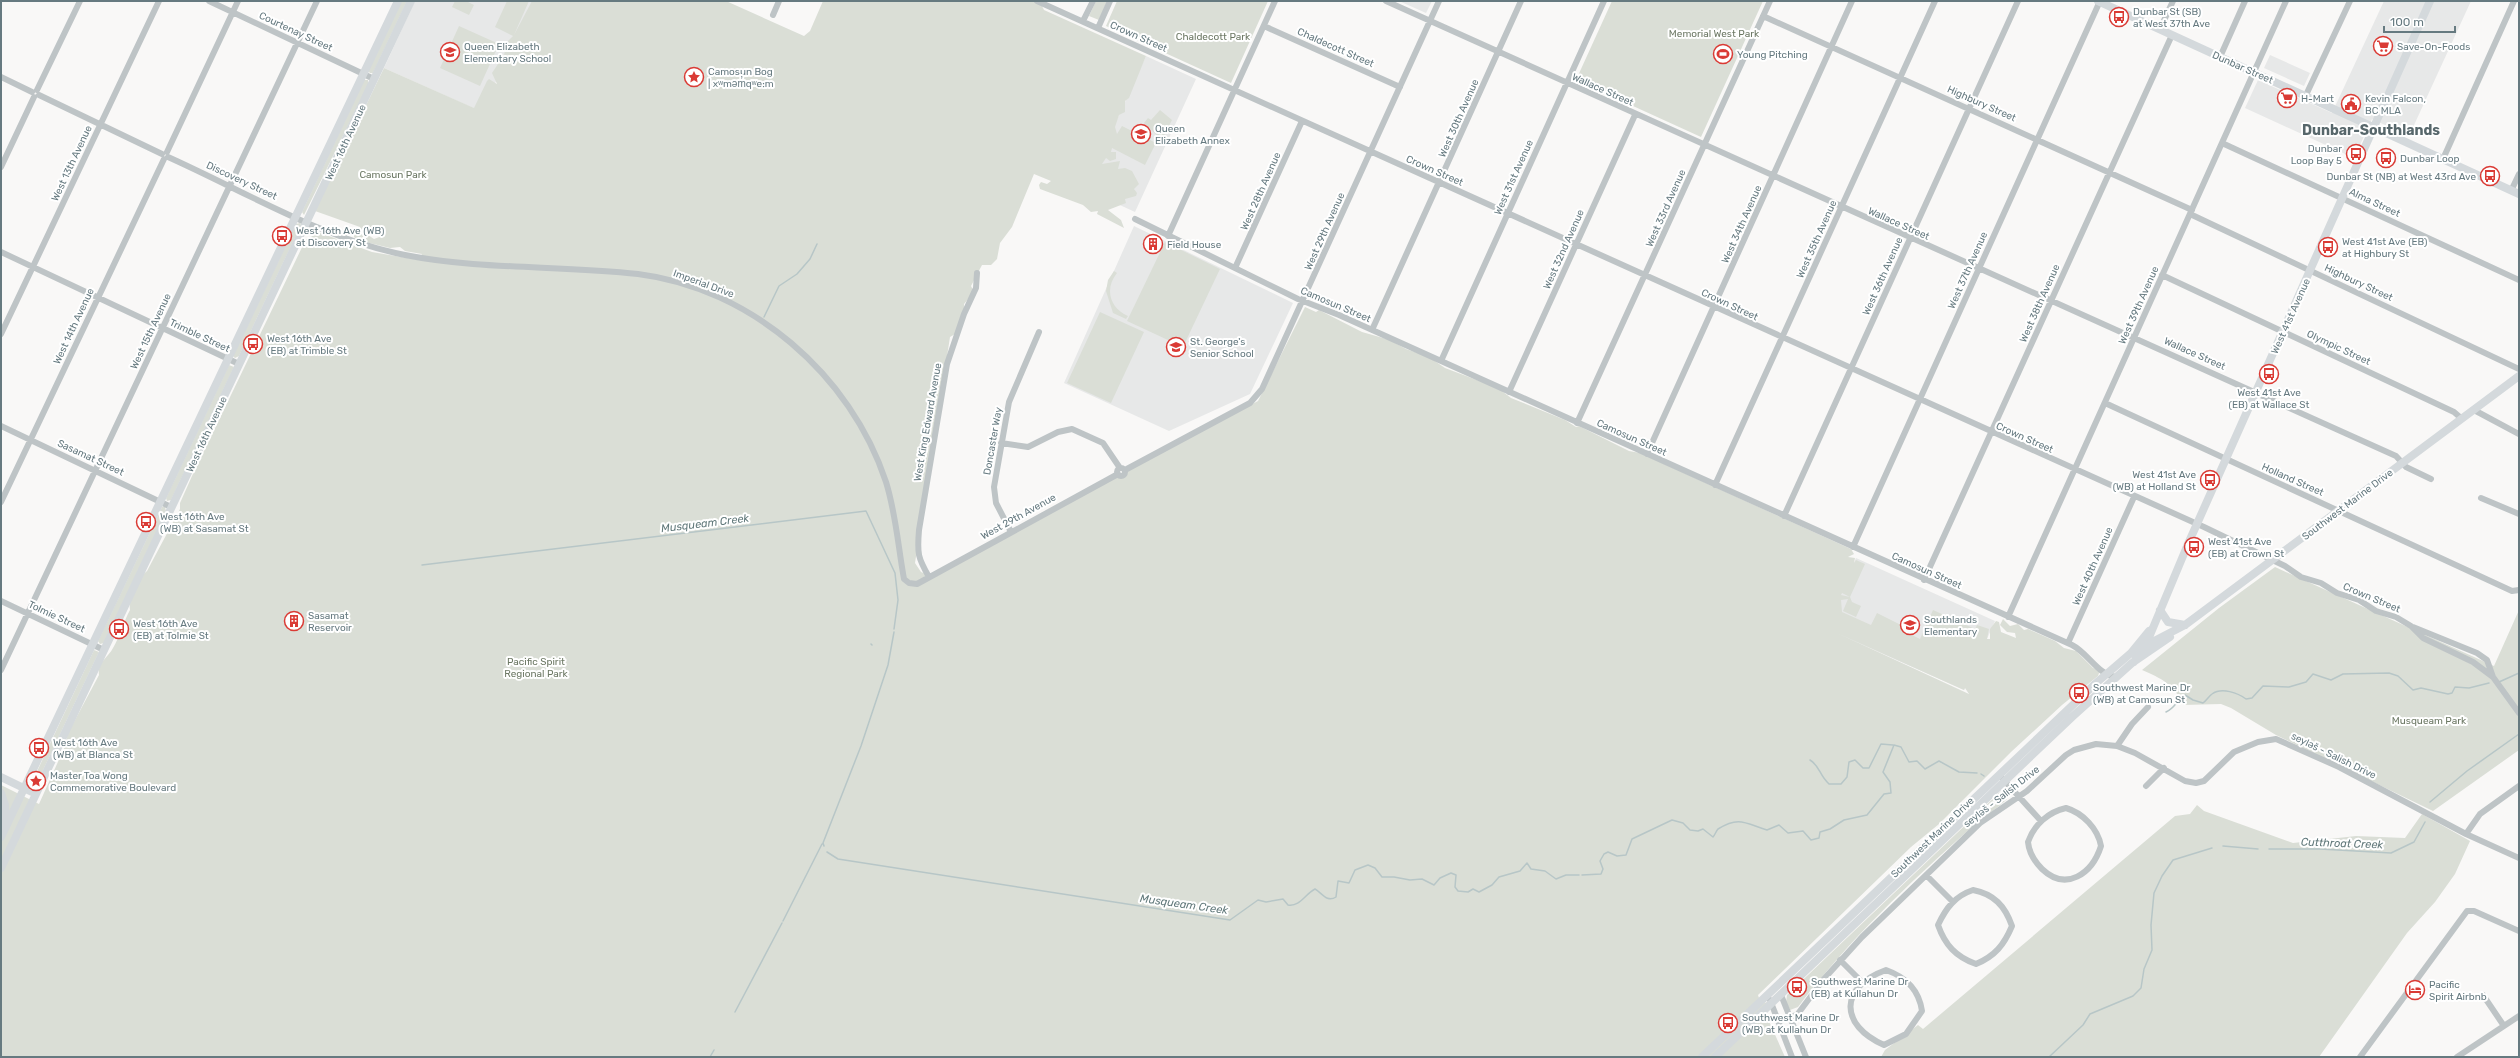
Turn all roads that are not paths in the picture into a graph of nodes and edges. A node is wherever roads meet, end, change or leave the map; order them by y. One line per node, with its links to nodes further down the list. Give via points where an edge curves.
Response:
1 (80, 1): 50 (street)
2 (158, 1): 55 (street, West 13th Avenue)
3 (209, 1): 29 (street, Courtenay Street)
4 (238, 1): 29 (street, West 14th Avenue)
5 (318, 1): 38 (street, West 15th Avenue)
6 (398, 1): 43 (main road, West 16th Avenue)
7 (411, 1): 46 (main road, West 16th Avenue)
8 (779, 1): 30 (street)
9 (1037, 1): 32 (street, Crown Street)
10 (1093, 1): 32 (street)
11 (1110, 1): 35 (street)
12 (1274, 1): 34 (street)
13 (1386, 1): 33 (street, Wallace Street)
14 (1439, 1): 33 (street, West 29th Avenue)
15 (1522, 1): 40 (street, West 30th Avenue)
16 (1604, 1): 47 (street, West 31st Avenue)
17 (1770, 1): 31 (street, West 33rd Avenue)
18 (1852, 1): 39 (street, West 34th Avenue)
19 (1935, 1): 45 (street, West 35th Avenue)
20 (2018, 1): 52 (street, West 36th Avenue)
21 (2099, 1): 36 (main road, Dunbar Street); 57 (street, West 37th Avenue)
22 (2173, 1): 36 (street)
23 (2245, 1): 41 (street)
24 (2286, 1): 42 (street, West 39th Avenue)
25 (2350, 1): 51 (street)
26 (2430, 1): 56 (main road, West 41st Avenue)
27 (2514, 1): 28 (street); 62 (street)
28 (2519, 4)
29 (233, 12): 38 (street, Courtenay Street); 61 (street, West 14th Avenue)
30 (773, 15)
31 (1763, 16): 39 (street, Highbury Street); 59 (street, West 33rd Avenue)
32 (1083, 21): 35 (street, Crown Street)
33 (1430, 21): 40 (street, Wallace Street); 48 (street, West 29th Avenue)
34 (1264, 26): 48 (street, Chaldecott Street); 49 (street)
35 (1098, 28): 49 (street, Crown Street)
36 (2160, 29): 37 (main road, Dunbar Street)
37 (2172, 34): 41 (main road, Dunbar Street); 64 (street, West 38th Avenue)
38 (298, 43): 43 (street, Courtenay Street); 68 (street, West 15th Avenue)
39 (1832, 46): 45 (street, Highbury Street); 66 (street, West 34th Avenue)
40 (1498, 52): 47 (street, Wallace Street); 67 (street, West 30th Avenue)
41 (2220, 57): 42 (main road, Dunbar Street)
42 (2254, 72): 51 (main road, Dunbar Street); 58 (street, West 39th Avenue)
43 (363, 74): 46 (street, Courtenay Street); 74 (main road, West 16th Avenue)
44 (1, 77): 50 (street, Discovery Street)
45 (1900, 78): 52 (street, Highbury Street); 71 (street, West 35th Avenue)
46 (374, 79): 76 (main road, West 16th Avenue)
47 (1567, 84): 53 (street, Wallace Street); 73 (street, West 31st Avenue)
48 (1400, 87): 60 (street, West 29th Avenue)
49 (1234, 90): 54 (street, Crown Street); 77 (street)
50 (36, 94): 55 (street, Discovery Street); 63 (street)
51 (2306, 95): 56 (main road, Dunbar Street)
52 (1969, 108): 57 (street, Highbury Street); 78 (street, West 36th Avenue)
53 (1635, 114): 59 (street, Wallace Street); 79 (street, West 32nd Avenue)
54 (1302, 122): 60 (street, Crown Street); 82 (street, West 28th Avenue)
55 (100, 124): 61 (street, Discovery Street); 81 (street, West 13th Avenue)
56 (2374, 127): 62 (main road, Dunbar Street); 70 (main road, West 41st Avenue)
57 (2038, 139): 64 (street, Highbury Street); 83 (street, West 37th Avenue)
58 (2222, 143): 70 (street, Alma Street); 72 (street, West 39th Avenue)
59 (1704, 146): 66 (street, Wallace Street); 86 (street, West 33rd Avenue)
60 (1370, 152): 67 (street, Crown Street); 90 (street, West 29th Avenue)
61 (165, 155): 68 (street, Discovery Street); 89 (street, West 14th Avenue)
62 (2443, 159): 69 (main road, Dunbar Street)
63 (1, 167)
64 (2110, 171): 72 (street, Highbury Street); 91 (street, West 38th Avenue)
65 (2519, 174): 69 (street)
66 (1773, 177): 71 (street, Wallace Street); 92 (street, West 34th Avenue)
67 (1440, 183): 73 (street, Crown Street); 94 (street, West 30th Avenue)
68 (230, 185): 74 (street, Discovery Street); 93 (street, West 15th Avenue)
69 (2515, 192)
70 (2343, 198): 84 (main road, West 41st Avenue); 88 (street, Alma Street)
71 (1841, 207): 78 (street, Wallace Street); 99 (street, West 35th Avenue)
72 (2191, 212): 84 (street, Highbury Street); 87 (street, West 39th Avenue)
73 (1508, 213): 79 (street, Crown Street); 101 (street, West 31st Avenue)
74 (296, 216): 76 (street, Discovery Street); 100 (main road, West 16th Avenue)
75 (1135, 219): 77 (street, Camosun Street)
76 (307, 222): 102 (main road, West 16th Avenue); 138 (street, Imperial Drive, via 352,240 405,255 442,261 641,275 690,287 734,304 786,338 810,360 843,399 870,444 886,481 893,506 904,578 912,584)
77 (1168, 236): 82 (street, Camosun Street)
78 (1910, 239): 83 (street, Wallace Street); 103 (street, West 36th Avenue)
79 (1576, 245): 86 (street, Crown Street); 106 (street, West 32nd Avenue)
80 (1, 252): 81 (street, Trimble Street)
81 (33, 267): 89 (street, Trimble Street); 97 (street, West 13th Avenue)
82 (1235, 268): 90 (street, Camosun Street)
83 (1978, 270): 91 (street, Wallace Street); 108 (street, West 37th Avenue)
84 (2310, 271): 96 (main road, West 41st Avenue); 104 (street, Highbury Street)
85 (977, 273): 138 (street, West King Edward Avenue, via 976,288 947,364 919,530 919,560)
86 (1645, 276): 92 (street, Crown Street); 112 (street, West 33rd Avenue)
87 (2162, 276): 96 (street, Olympic Street); 98 (street, West 39th Avenue)
88 (2519, 280)
89 (98, 297): 93 (street, Trimble Street); 116 (street, West 14th Avenue)
90 (1303, 301): 94 (street, Camosun Street); 123 (street, West 29th Avenue, via 1265,384 1256,397)
91 (2050, 302): 98 (street, Wallace Street); 114 (street, West 38th Avenue)
92 (1714, 308): 99 (street, Crown Street); 118 (street, West 34th Avenue)
93 (162, 328): 100 (street, Trimble Street); 121 (street, West 15th Avenue)
94 (1372, 330): 101 (street, Camosun Street)
95 (1039, 332): 117 (street, Doncaster Way, via 1009,402)
96 (2283, 332): 107 (main road, West 41st Avenue); 111 (street, Olympic Street, via 2454,412)
97 (1, 334)
98 (2134, 338): 107 (street, Wallace Street); 109 (street, West 39th Avenue)
99 (1783, 339): 103 (street, Crown Street); 125 (street, West 35th Avenue)
100 (228, 359): 102 (street, Trimble Street); 129 (main road, West 16th Avenue)
101 (1441, 361): 106 (street, Camosun Street)
102 (239, 364): 130 (main road, West 16th Avenue)
103 (1851, 369): 108 (street, Crown Street); 133 (street, West 36th Avenue)
104 (2519, 369)
105 (2519, 376): 110 (main road, Southwest Marine Drive)
106 (1509, 392): 112 (street, Camosun Street)
107 (2256, 392): 119 (main road, West 41st Avenue); 120 (street, Wallace Street, via 2396,456)
108 (1920, 400): 114 (street, Crown Street); 136 (street, West 37th Avenue)
109 (2105, 403): 119 (street, Holland Street); 122 (street, West 39th Avenue)
110 (2474, 410): 111 (main road, Southwest Marine Drive); 115 (street)
111 (2462, 419): 120 (main road, Southwest Marine Drive)
112 (1577, 423): 118 (street, Camosun Street)
113 (1, 426): 116 (street, Sasamat Street)
114 (1991, 433): 122 (street, Crown Street); 139 (street, West 38th Avenue)
115 (2519, 434)
116 (30, 440): 121 (street, Sasamat Street); 128 (street, West 14th Avenue)
117 (1001, 443): 123 (street, via 1028,447 1058,432 1072,429 1104,443); 135 (street, Doncaster Way, via 994,494)
118 (1647, 454): 125 (street, Camosun Street)
119 (2226, 459): 131 (street, Holland Street); 134 (main road, West 41st Avenue)
120 (2402, 463): 124 (street, Wallace Street); 131 (main road, Southwest Marine Drive)
121 (95, 470): 129 (street, Sasamat Street); 143 (street, West 15th Avenue)
122 (2074, 470): 126 (street, Crown Street); 144 (street, West 39th Avenue)
123 (1121, 471): 135 (street, West 29th Avenue)
124 (2431, 479)
125 (1715, 485): 133 (street, Camosun Street)
126 (2134, 497): 134 (street, Crown Street); 149 (street, West 40th Avenue)
127 (2481, 498): 132 (street)
128 (1, 502)
129 (161, 502): 130 (street, Sasamat Street); 150 (main road, West 16th Avenue)
130 (171, 507): 152 (main road, West 16th Avenue)
131 (2340, 510): 137 (main road, Southwest Marine Drive); 140 (street, Holland Street)
132 (2519, 514)
133 (1784, 516): 136 (street, Camosun Street)
134 (2197, 525): 137 (street, Crown Street); 142 (main road, West 41st Avenue)
135 (1012, 532): 138 (street, West 29th Avenue)
136 (1853, 547): 139 (street, Camosun Street)
137 (2272, 559): 145 (main road, Southwest Marine Drive); 146 (street, Crown Street, via 2301,577 2327,585 2337,594 2359,600 2376,611 2396,617)
138 (930, 578)
139 (1924, 580): 144 (street, Camosun Street)
140 (2518, 591)
141 (1, 601): 143 (street, Tolmie Street)
142 (2160, 610): 145 (main road, via 2168,622); 147 (main road, West 41st Avenue)
143 (28, 614): 150 (street, Tolmie Street); 155 (street, West 15th Avenue)
144 (2008, 617): 149 (street, Camosun Street)
145 (2185, 625): 148 (main road, Southwest Marine Drive)
146 (2411, 626): 158 (street, Crown Street, via 2423,638 2473,662); 158 (street, Crown Street, via 2476,653 2487,660)
147 (2150, 631): 151 (main road, West 41st Avenue); 153 (main road, West 41st Avenue)
148 (2174, 632): 151 (main road, Southwest Marine Drive); 154 (main road, Southwest Marine Drive)
149 (2068, 643): 156 (street, Camosun Street, via 2083,652)
150 (93, 645): 152 (street, Tolmie Street); 168 (main road, West 16th Avenue)
151 (2143, 648): 153 (main road, Southwest Marine Drive); 154 (main road, West 41st Avenue)
152 (104, 650): 170 (main road, West 16th Avenue)
153 (2131, 653): 156 (main road, Southwest Marine Drive)
154 (2134, 662): 157 (main road, Southwest Marine Drive)
155 (1, 670)
156 (2106, 674): 157 (street, Camosun Street); 163 (main road, Southwest Marine Drive)
157 (2116, 677): 165 (main road, Southwest Marine Drive)
158 (2493, 677): 160 (street, Crown Street)
159 (2148, 707): 161 (street)
160 (2519, 713)
161 (2117, 746): 162 (street, seyləš - Salish Drive); 171 (street, seyləš - Salish Drive, via 2096,744 2074,750)
162 (2164, 768): 166 (street); 174 (street, seyləš - Salish Drive, via 2185,781 2204,781 2222,762 2247,745 2276,739 2339,767)
163 (1998, 774): 165 (street); 184 (main road, Southwest Marine Drive)
164 (1, 778): 168 (main road)
165 (2004, 781): 171 (street); 183 (main road, Southwest Marine Drive)
166 (2146, 786)
167 (2519, 786): 174 (street, via 2480,814)
168 (25, 789): 170 (main road); 173 (main road, West 16th Avenue)
169 (1, 793): 173 (main road, via 5,805)
170 (36, 794): 177 (main road, West 16th Avenue)
171 (2018, 797): 172 (street); 178 (street, seyləš - Salish Drive, via 1980,823)
172 (2041, 821): 172 (street, via 2028,842 2032,857 2039,866 2058,881 2068,881 2083,872 2102,846 2094,829 2078,814 2066,808 2055,811)
173 (5, 829): 175 (main road, West 16th Avenue)
174 (2466, 834): 176 (street, seyləš - Salish Drive)
175 (1, 837)
176 (2519, 858)
177 (1, 868)
178 (1926, 875): 179 (street); 181 (street, seyləš - Salish Drive)
179 (1952, 901): 179 (street, via 1973,890 1984,892 1994,898 2007,913 2012,926 2006,940 1987,959 1976,964 1964,959 1946,944 1938,925)
180 (2519, 931): 195 (street, via 2474,911 2466,911)
181 (1840, 960): 182 (street); 187 (street, seyləš - Salish Drive, via 1797,1015)
182 (1862, 982): 182 (street, via 1849,1002 1850,1014 1856,1024 1871,1039 1884,1044 1906,1034 1922,1011 1920,998 1909,983 1900,975 1886,970)
183 (1781, 994): 186 (main road, Southwest Marine Drive); 187 (street)
184 (1767, 995): 186 (street); 191 (main road, Southwest Marine Drive)
185 (2483, 995): 190 (street)
186 (1772, 1004): 189 (street); 192 (main road, Southwest Marine Drive)
187 (1789, 1016): 189 (street, seyləš - Salish Drive); 194 (street)
188 (2519, 1016): 190 (street)
189 (1778, 1020): 193 (street)
190 (2504, 1026): 196 (street)
191 (1702, 1057)
192 (1715, 1057)
193 (1792, 1057)
194 (1806, 1057)
195 (2360, 1057)
196 (2457, 1057)

